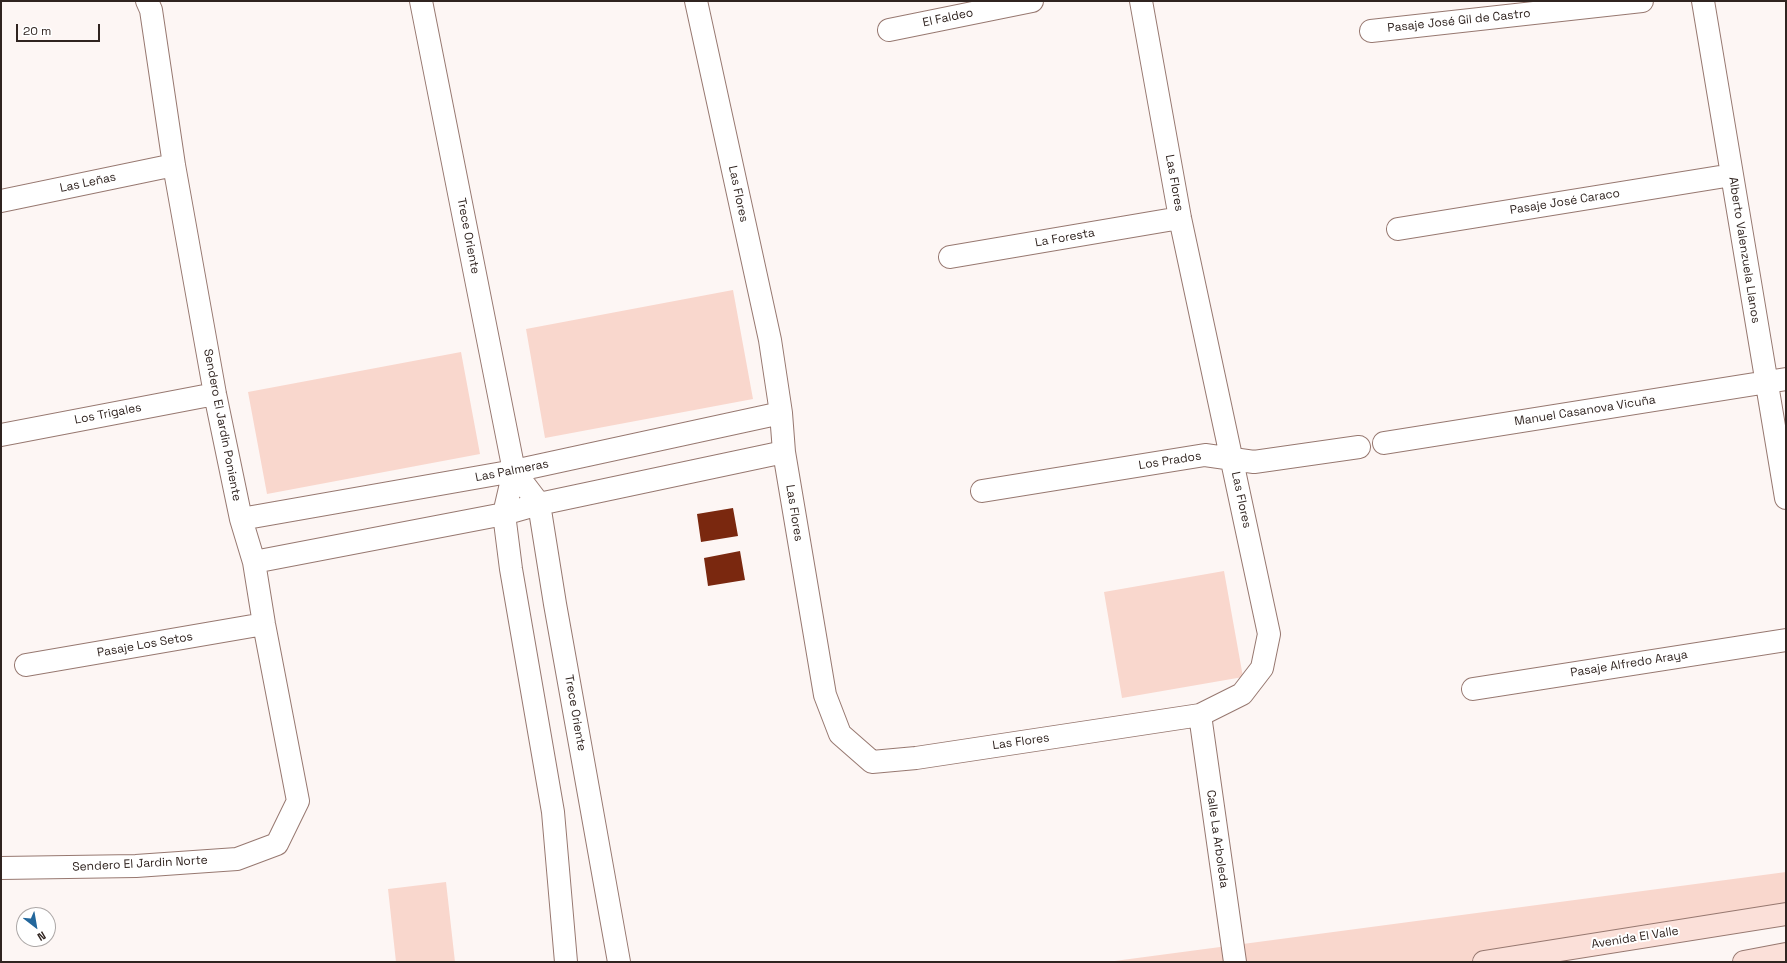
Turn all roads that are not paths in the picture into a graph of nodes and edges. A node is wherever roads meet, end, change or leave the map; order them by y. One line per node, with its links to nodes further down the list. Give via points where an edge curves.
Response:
1 (146, 1): 10 (street, Sendero El Jardin Poniente, via 151,10)
2 (421, 1): 24 (street, Trece Oriente)
3 (696, 1): 18 (street, Las Flores, via 770,340)
4 (1032, 1): 8 (street, El Faldeo)
5 (1141, 1): 13 (street, Las Flores)
6 (1642, 1): 9 (street, Pasaje José Gil de Castro)
7 (1703, 1): 11 (street, Alberto Valenzuela Llanos)
8 (889, 30)
9 (1371, 31)
10 (174, 165): 12 (street, Las Leñas); 17 (street, Sendero El Jardin Poniente)
11 (1732, 175): 14 (street, Pasaje José Caraco); 16 (street, Alberto Valenzuela Llanos)
12 (1, 201)
13 (1180, 218): 15 (street, La Foresta); 23 (street, Las Flores)
14 (1398, 230)
15 (950, 257)
16 (1776, 380): 20 (street, Manuel Casanova Vicuña); 26 (street, Alberto Valenzuela Llanos)
17 (215, 394): 19 (street, Los Trigales); 29 (street, Sendero El Jardin Poniente)
18 (781, 413): 22 (street, Las Flores); 24 (street, Las Palmeras)
19 (1, 435)
20 (1384, 443)
21 (1359, 447): 23 (street, Los Prados, via 1254,462)
22 (784, 452): 27 (street); 35 (street, Las Flores, via 825,695 840,734 872,762 916,758)
23 (1232, 459): 25 (street, Los Prados, via 1205,455); 35 (street, Las Flores, via 1269,634 1262,668 1242,694)
24 (514, 471): 27 (street, Trece Oriente); 28 (street, Trece Oriente); 29 (street, Las Palmeras)
25 (982, 491)
26 (1786, 498)
27 (539, 504): 28 (street); 41 (street, Trece Oriente)
28 (504, 514): 30 (street); 40 (street, Trece Oriente, via 511,569 553,812)
29 (241, 519): 30 (street, Sendero El Jardin Poniente)
30 (254, 562): 31 (street, Sendero El Jardin Poniente)
31 (264, 624): 33 (street, Pasaje Los Setos); 36 (street, Sendero El Jardin Poniente, via 298,801)
32 (1786, 640): 34 (street, Pasaje Alfredo Araya)
33 (26, 665)
34 (1473, 689)
35 (1200, 715): 42 (street, Calle La Arboleda)
36 (277, 844): 37 (street, Sendero El Jardin Norte, via 237,859 136,866)
37 (1, 868)
38 (1786, 914): 43 (street, Avenida El Valle)
39 (1786, 954): 44 (street)
40 (566, 962)
41 (619, 962)
42 (1235, 962)
43 (1484, 962)
44 (1744, 962)

